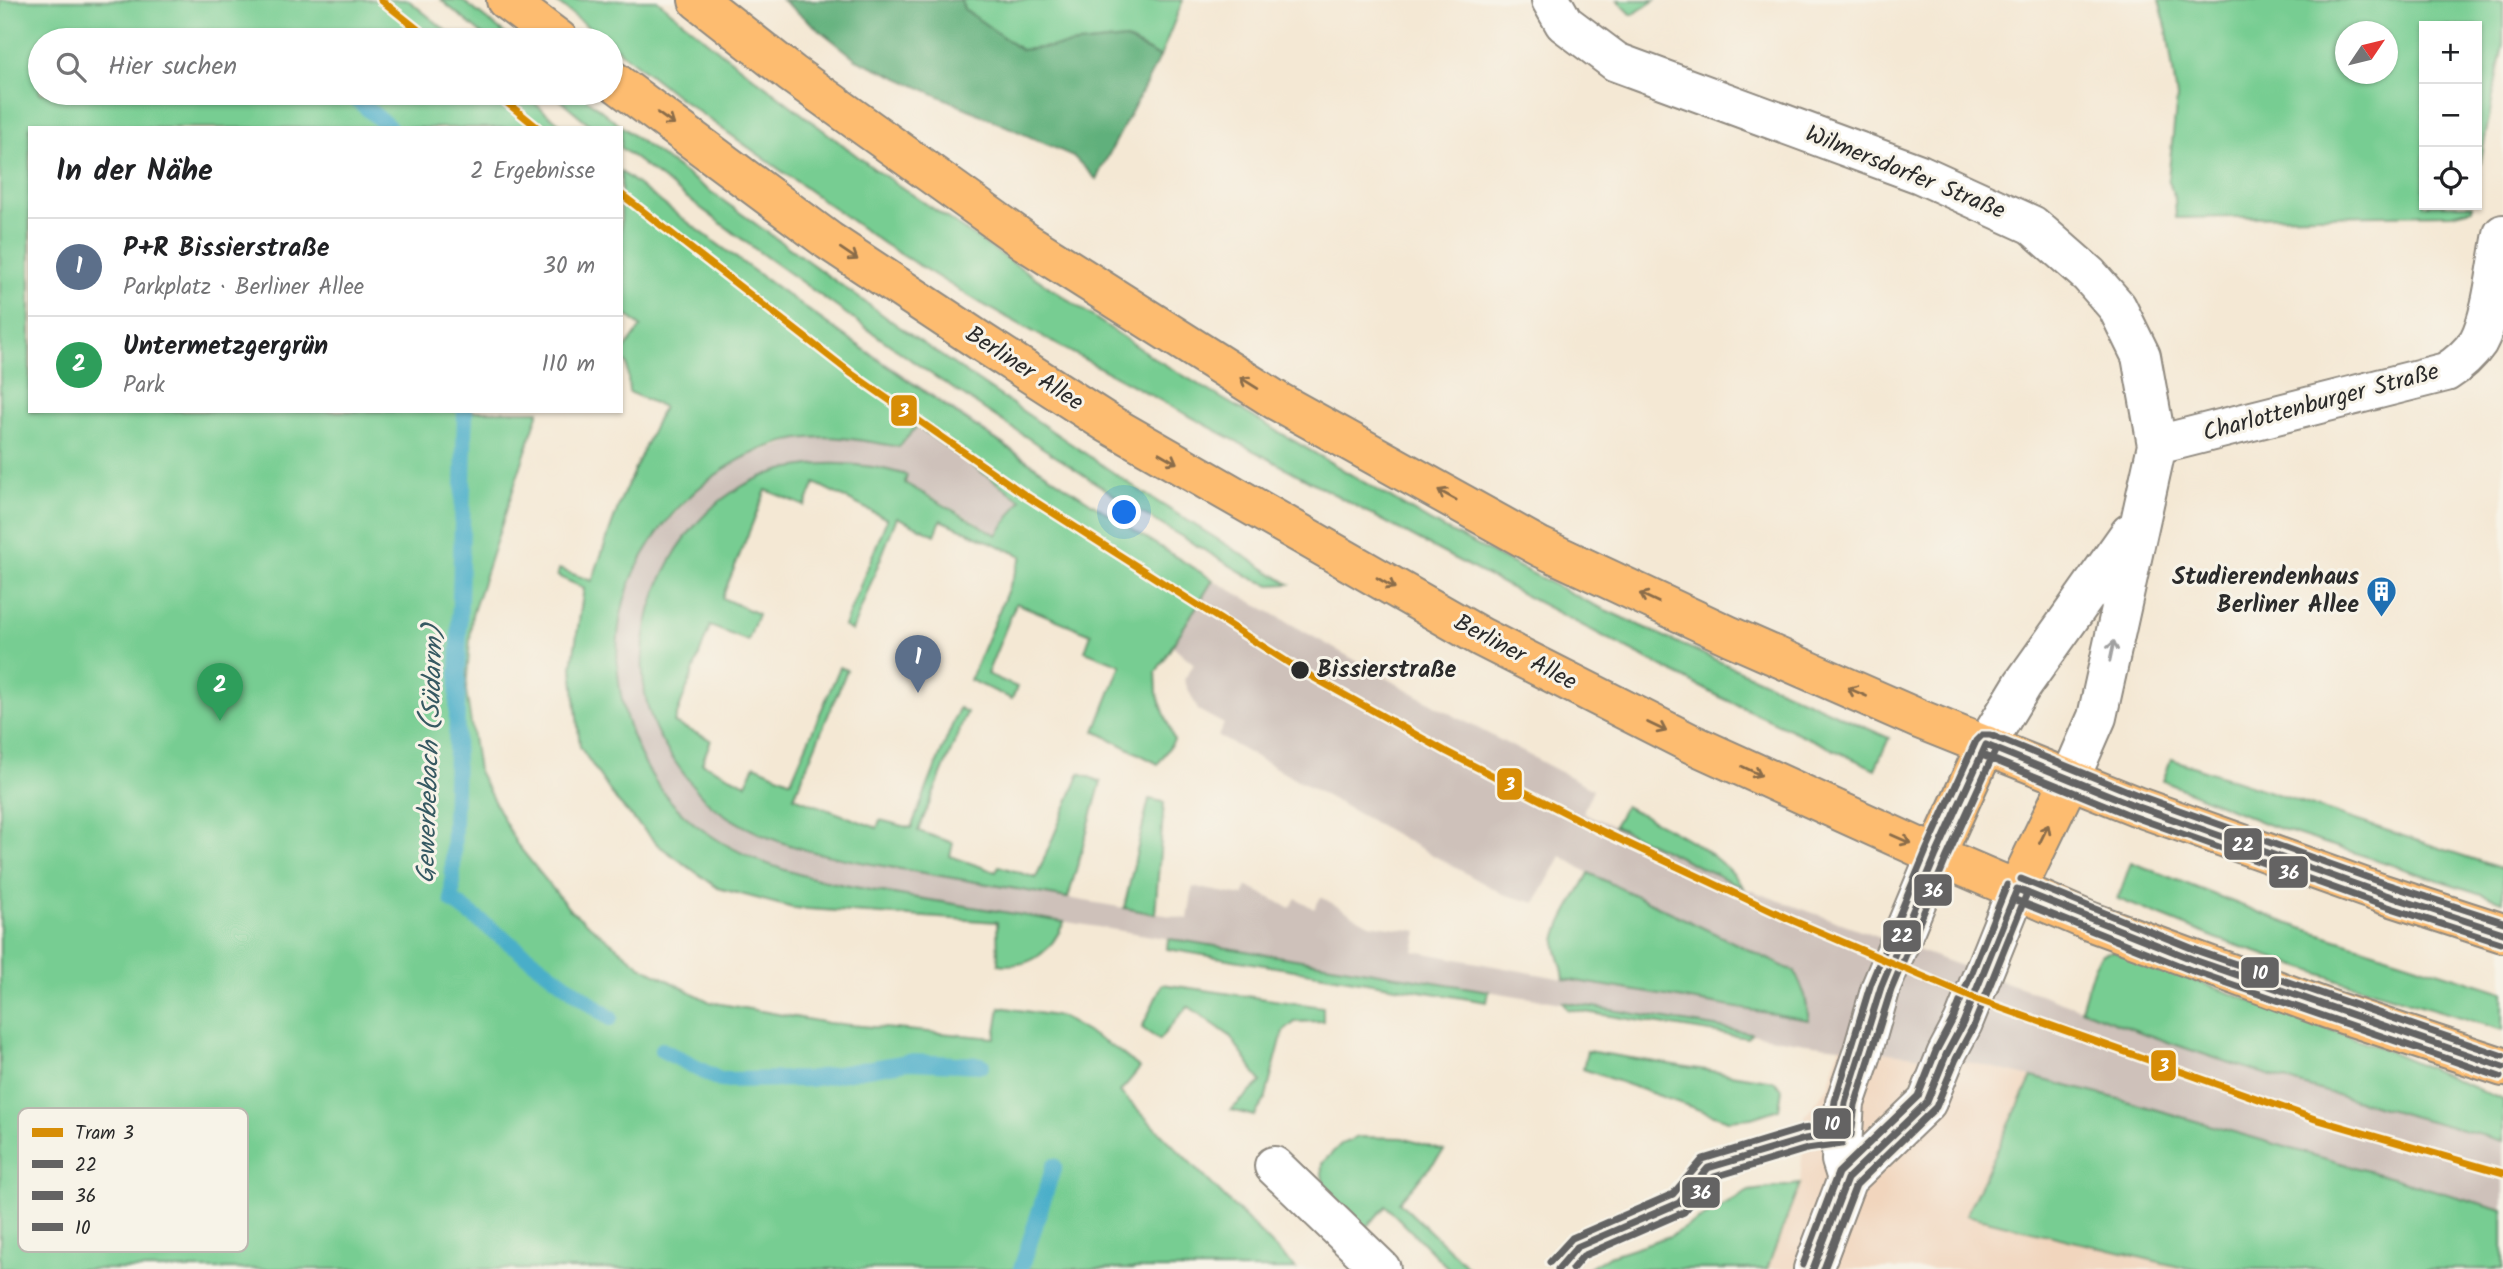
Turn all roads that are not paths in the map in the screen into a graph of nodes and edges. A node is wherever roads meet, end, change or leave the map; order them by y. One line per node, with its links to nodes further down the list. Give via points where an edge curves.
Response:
1 (506, 0): 4 (main road)
2 (698, 0): 9 (main road, one-way to 2, via 1742,642 1540,547 1278,401 1026,242 792,74)
3 (1551, 0): 7 (street, Wilmersdorfer Straße, via 1564,23 1616,62 1920,174 2032,225 2089,275 2117,307 2141,356)
4 (543, 28)
5 (623, 88): 11 (main road, Berliner Allee, one-way to 11, via 830,241 1120,430 1480,637 1690,743)
6 (2503, 234): 7 (street, Charlottenburger Straße, via 2479,340 2463,361 2446,372)
7 (2157, 445): 8 (street)
8 (2141, 517): 9 (street, via 2023,684); 10 (street, one-way to 8, via 2097,718)
9 (1986, 745): 10 (main road); 11 (main road)
10 (2070, 779): 12 (main road, one-way to 10); 13 (main road, via 2354,884)
11 (1936, 855): 12 (main road, Berliner Allee); 16 (street, via 1881,988 1845,1103 1841,1160)
12 (2017, 889): 14 (main road, Berliner Allee, via 2089,921 2315,1005); 16 (street, via 1927,1102)
13 (2503, 933)
14 (2503, 1067)
15 (1274, 1166): 17 (street)
16 (1847, 1179): 18 (street)
17 (1381, 1269)
18 (1813, 1269)

